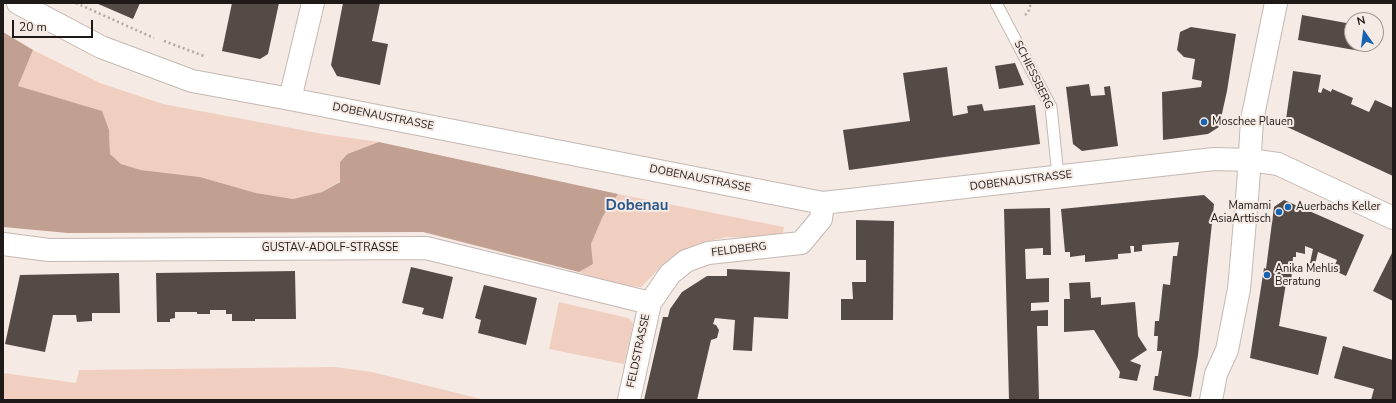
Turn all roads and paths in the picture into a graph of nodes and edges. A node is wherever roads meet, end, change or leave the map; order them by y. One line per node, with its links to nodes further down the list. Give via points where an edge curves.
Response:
1 (18, 3): 7 (street, DOBENAUSTRASSE, via 101,47 192,81)
2 (76, 3): 6 (path, via 153,38)
3 (313, 3): 7 (street)
4 (996, 3): 9 (lane, SCHIESSBERG, via 1051,107)
5 (1276, 3): 8 (street, via 1252,120)
6 (204, 56)
7 (290, 99): 10 (street, DOBENAUSTRASSE)
8 (1250, 160): 9 (street, DOBENAUSTRASSE, via 1214,159); 11 (street, DOBENAUSTRASSE, via 1278,164); 15 (street, via 1239,289 1226,350 1216,374)
9 (1058, 176): 10 (street, DOBENAUSTRASSE)
10 (823, 203): 13 (street, FELDBERG, via 821,219 801,243 708,253 686,261 670,274)
11 (1393, 218)
12 (3, 244): 13 (street, GUSTAV-ADOLF-STRASSE, via 49,250 426,248)
13 (650, 303): 14 (street, FELDSTRASSE)
14 (629, 400)
15 (1211, 400)

